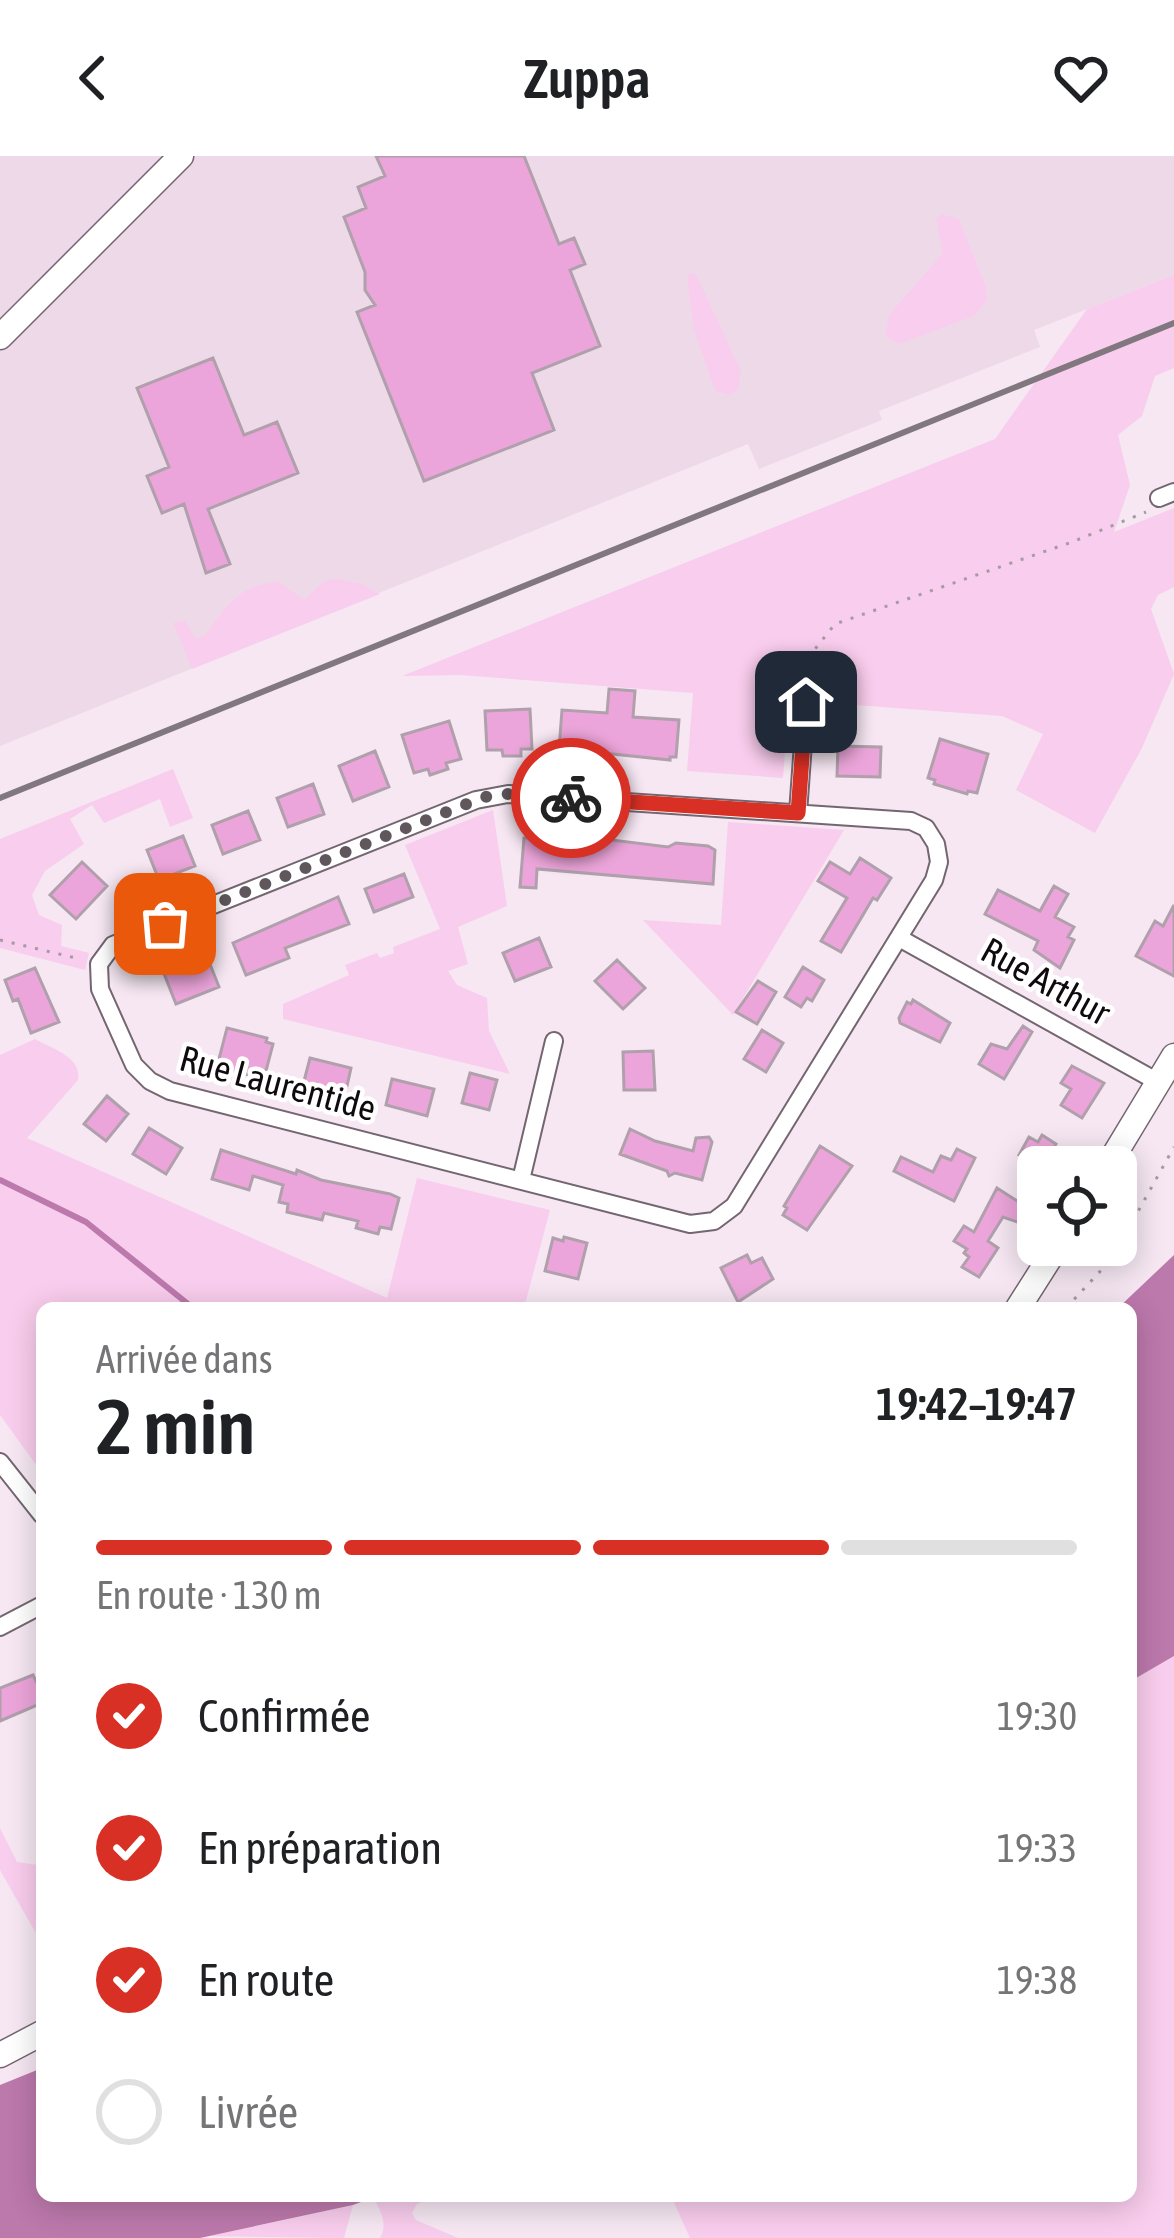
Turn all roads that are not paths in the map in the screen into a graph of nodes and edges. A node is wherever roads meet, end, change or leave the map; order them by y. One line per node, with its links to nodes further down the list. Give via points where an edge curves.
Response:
1 (182, 156): 2 (street)
2 (0, 337)
3 (806, 702): 4 (street)
4 (798, 813): 5 (street, Rue Laurentide, via 911,820 932,835 938,871); 10 (street, Rue Laurentide, via 492,795 120,942 99,964 98,983 128,1056 160,1087)
5 (901, 939): 8 (street, Rue Arthur); 10 (street, Rue Laurentide, via 722,1217 690,1224)
6 (554, 1041): 10 (street)
7 (1174, 1056): 8 (street)
8 (1158, 1082): 9 (street)
9 (1120, 1146)
10 (521, 1180)
11 (1045, 1266): 12 (street)
12 (1022, 1302)
13 (0, 1462): 14 (street)
14 (36, 1507)
15 (36, 1608): 16 (street)
16 (0, 1627)
17 (36, 2035): 18 (street)
18 (0, 2055)

